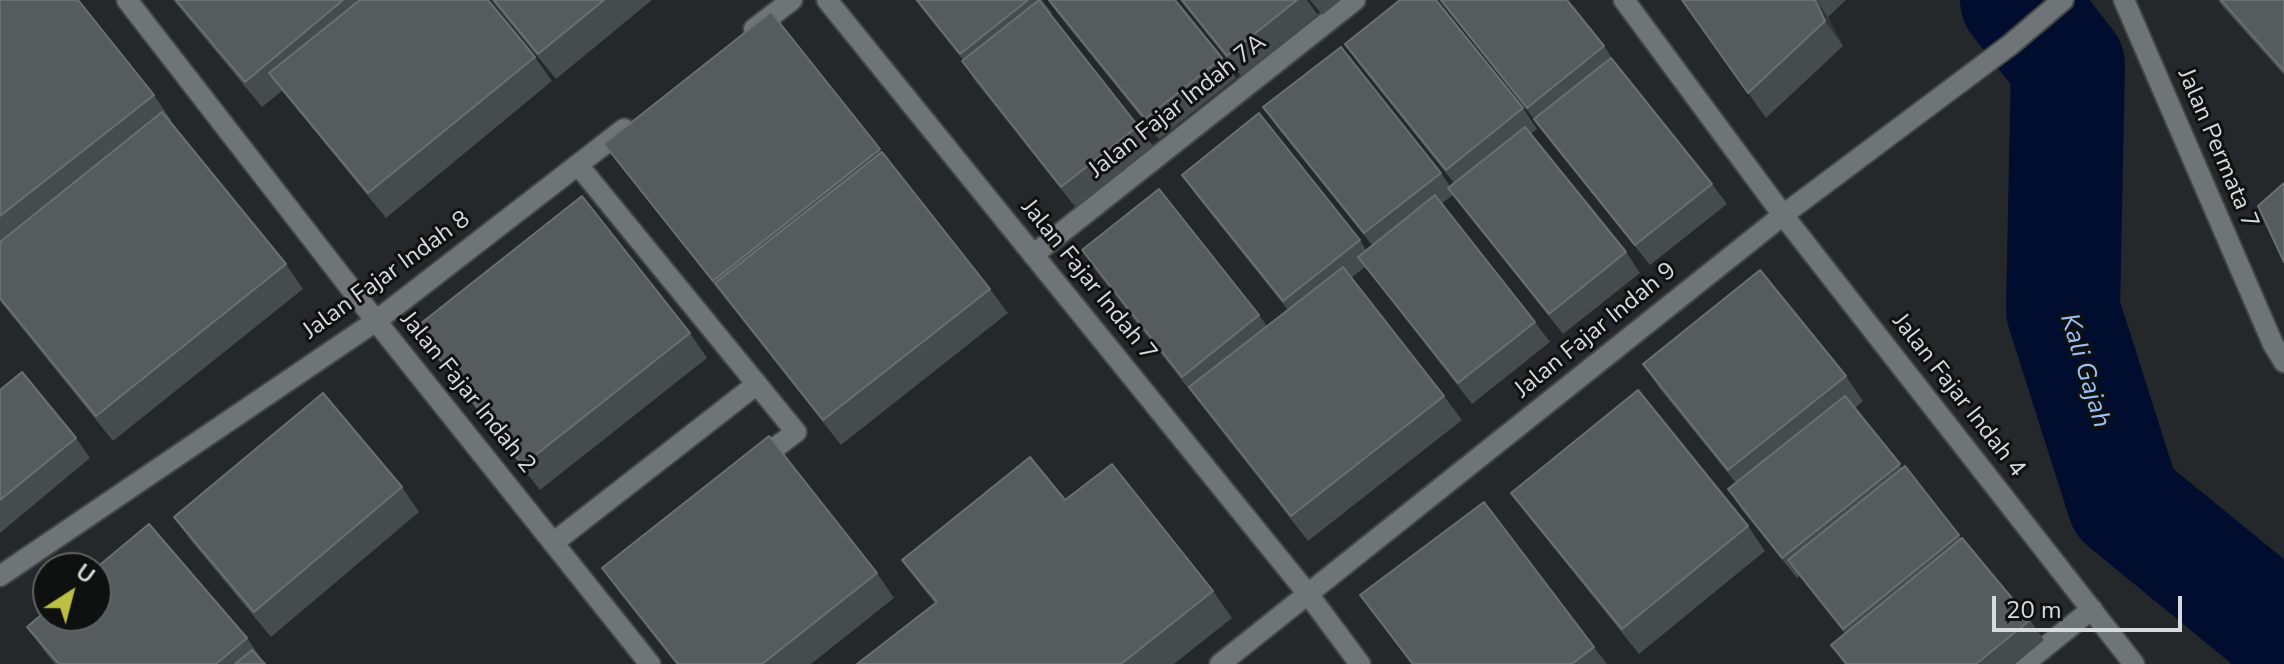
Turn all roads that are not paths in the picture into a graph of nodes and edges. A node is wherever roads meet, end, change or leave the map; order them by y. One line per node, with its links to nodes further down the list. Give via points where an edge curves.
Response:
1 (127, 0): 13 (street, Jalan Fajar Indah 2)
2 (792, 0): 8 (street)
3 (827, 0): 12 (street, Jalan Fajar Indah 7)
4 (1355, 0): 12 (street, Jalan Fajar Indah 7A)
5 (1624, 0): 11 (street, Jalan Fajar Indah 4)
6 (2063, 0): 11 (street, Jalan Fajar Indah 9)
7 (2124, 0): 14 (street, Jalan Permata 7)
8 (741, 39)
9 (641, 116): 10 (street, Jalan Fajar Indah 8)
10 (578, 165): 13 (street, Jalan Fajar Indah 8); 15 (street)
11 (1783, 215): 19 (street, Jalan Fajar Indah 9); 20 (street, Jalan Fajar Indah 4)
12 (1033, 255): 19 (street, Jalan Fajar Indah 7)
13 (376, 321): 17 (street, Jalan Fajar Indah 2); 18 (street, Jalan Fajar Indah 8)
14 (2284, 362)
15 (757, 384): 16 (street, via 796,432); 17 (street)
16 (736, 478)
17 (553, 543): 21 (street, Jalan Fajar Indah 2, via 597,585)
18 (0, 576)
19 (1308, 594): 22 (street, Jalan Fajar Indah 9); 23 (street, Jalan Fajar Indah 7)
20 (2092, 609): 24 (street); 25 (street, Jalan Fajar Indah 4)
21 (650, 664)
22 (1220, 664)
23 (1360, 664)
24 (2024, 664)
25 (2134, 664)

